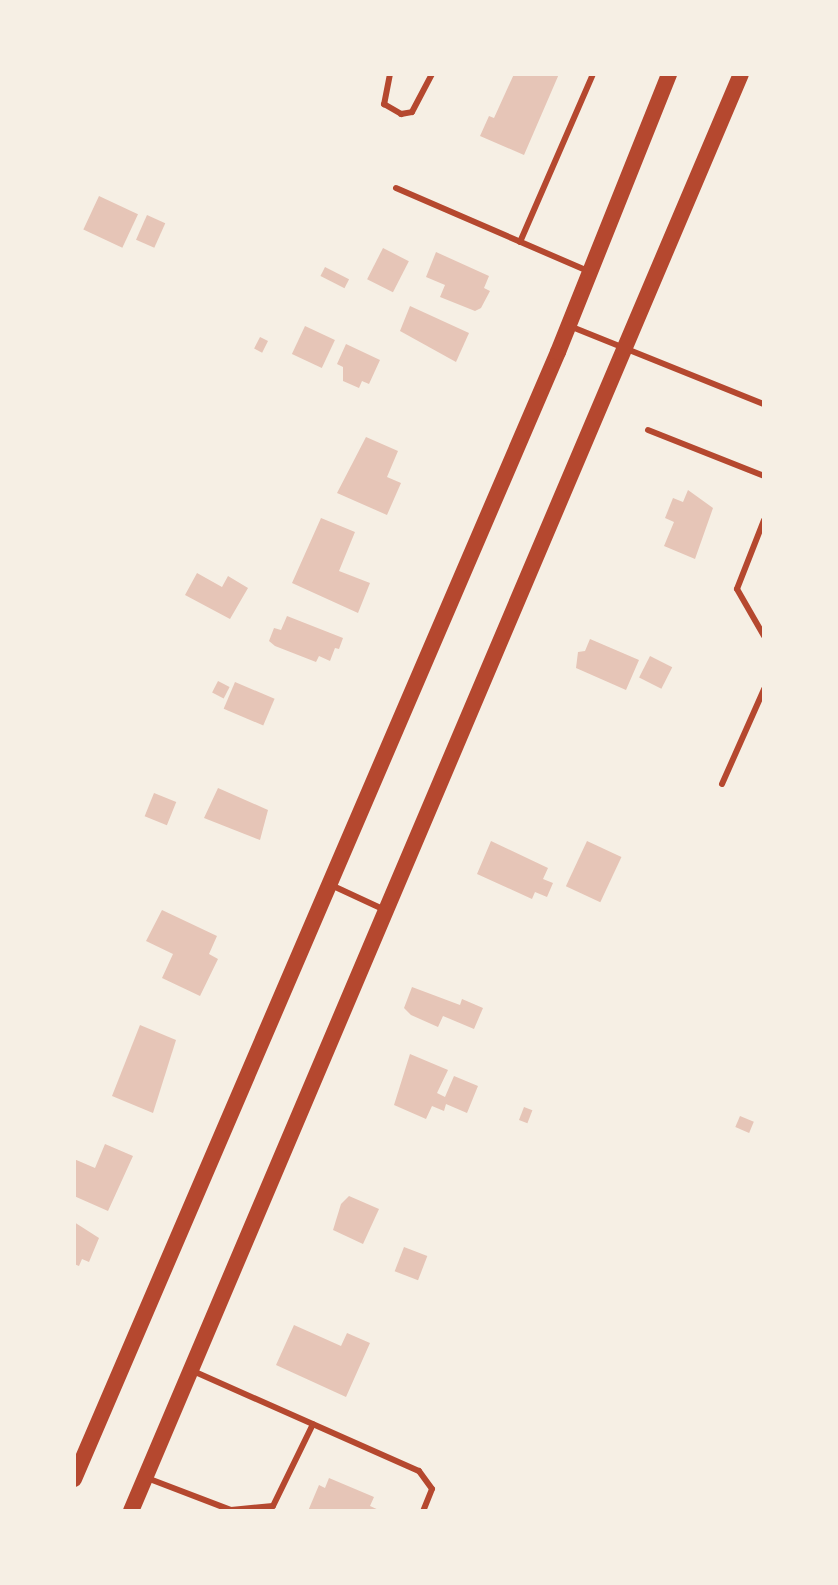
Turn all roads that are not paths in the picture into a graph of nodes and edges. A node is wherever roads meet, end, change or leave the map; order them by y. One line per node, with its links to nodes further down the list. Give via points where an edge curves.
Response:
1 (390, 74): 2 (lane, via 384,104 401,114 412,112)
2 (432, 74)
3 (593, 74): 7 (lane)
4 (669, 74): 8 (main road)
5 (741, 74): 10 (main road)
6 (396, 188): 7 (lane)
7 (520, 242): 8 (lane)
8 (590, 272): 9 (main road)
9 (568, 326): 10 (lane); 18 (main road)
10 (624, 349): 11 (lane); 19 (main road)
11 (764, 404)
12 (648, 430): 13 (lane)
13 (764, 476)
14 (764, 520): 15 (lane, via 737,589)
15 (764, 636)
16 (764, 689): 17 (lane)
17 (722, 784)
18 (328, 884): 19 (lane); 23 (main road)
19 (386, 910): 20 (main road)
20 (191, 1370): 21 (lane); 22 (main road)
21 (313, 1424): 22 (lane, via 273,1506 231,1510); 25 (lane, via 419,1471 432,1489)
22 (145, 1478): 24 (main road)
23 (74, 1479)
24 (131, 1511)
25 (423, 1511)

